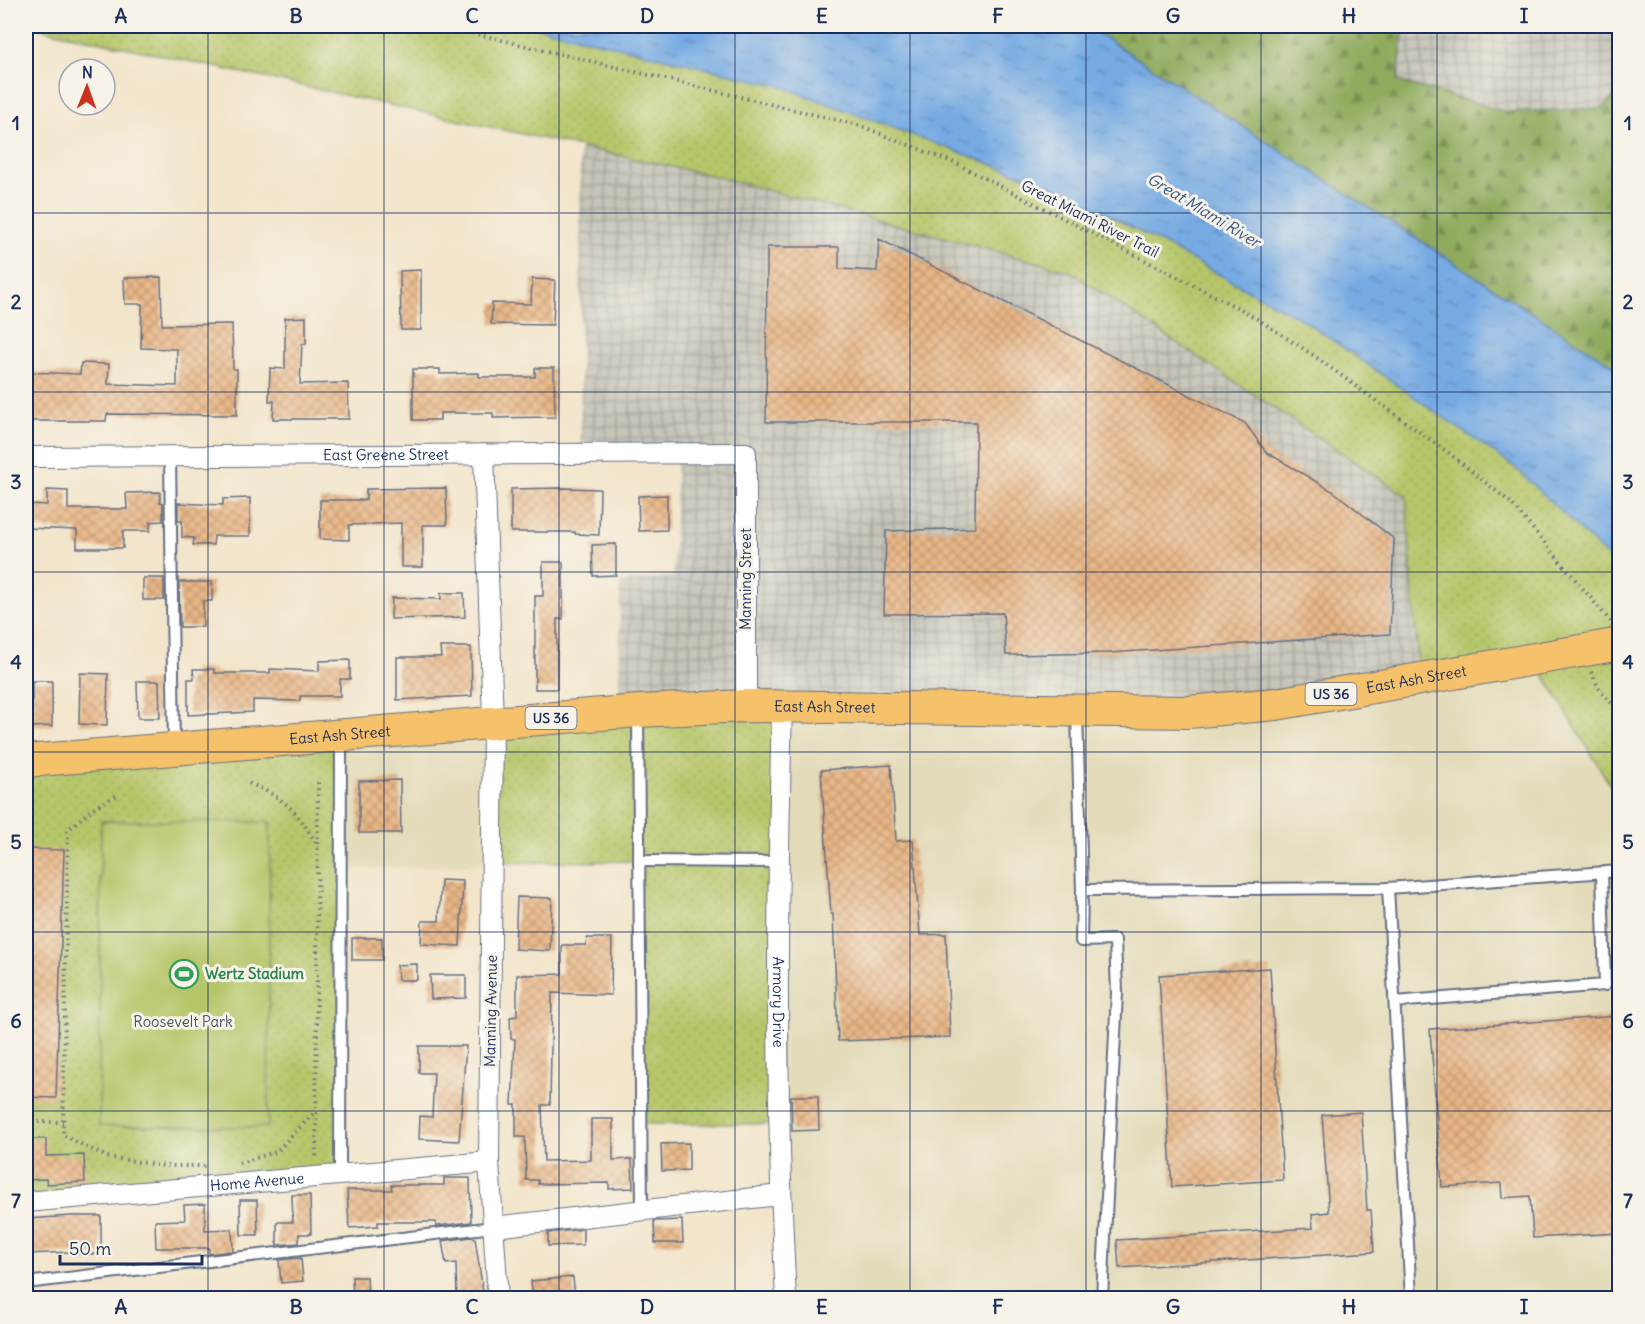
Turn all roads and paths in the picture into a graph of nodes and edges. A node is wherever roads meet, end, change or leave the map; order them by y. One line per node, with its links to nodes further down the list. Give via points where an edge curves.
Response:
1 (443, 26): 6 (path, Great Miami River Trail, via 858,125 978,174 1248,313 1450,454 1511,503)
2 (746, 453): 3 (street, East Greene Street); 9 (street, Manning Street)
3 (484, 454): 4 (street, East Greene Street); 13 (street, Manning Avenue)
4 (170, 457): 5 (street, East Greene Street); 15 (lane)
5 (26, 458)
6 (1616, 633): 7 (main road, East Ash Street / US 36)
7 (1582, 652): 11 (main road, East Ash Street / US 36, via 1276,704 1188,711); 12 (path, via 1601,692)
8 (782, 705): 9 (main road, East Ash Street / US 36); 11 (main road, East Ash Street / US 36); 22 (street, Armory Drive)
9 (746, 706): 10 (main road, East Ash Street / US 36)
10 (638, 711): 13 (main road, East Ash Street / US 36); 21 (lane)
11 (1077, 711): 26 (lane)
12 (1620, 712)
13 (493, 722): 14 (main road, East Ash Street / US 36); 32 (street, Manning Avenue)
14 (341, 736): 15 (main road, East Ash Street / US 36); 35 (lane)
15 (174, 747): 16 (main road, East Ash Street / US 36)
16 (26, 761)
17 (318, 781): 20 (path)
18 (249, 783): 20 (path, via 277,795 299,815)
19 (116, 796): 30 (path, via 93,807 68,830)
20 (318, 848): 28 (path)
21 (639, 861): 22 (lane); 38 (lane)
22 (778, 862): 36 (street, Armory Drive)
23 (1620, 871): 24 (lane)
24 (1602, 872): 25 (lane); 27 (lane, via 1605,985)
25 (1388, 888): 26 (lane); 27 (lane)
26 (1082, 890): 43 (lane, via 1081,941 1115,939 1117,993)
27 (1395, 1002): 44 (lane)
28 (316, 1111): 31 (path); 33 (path, via 276,1152)
29 (26, 1122): 30 (path)
30 (63, 1122): 34 (path, via 63,1135 107,1156 165,1166)
31 (316, 1156)
32 (489, 1162): 35 (street, Home Avenue); 39 (street, Manning Avenue)
33 (233, 1165)
34 (210, 1166)
35 (340, 1174): 37 (street, Home Avenue)
36 (780, 1195): 38 (street); 42 (street, Armory Drive)
37 (26, 1202)
38 (642, 1210): 39 (street)
39 (493, 1227): 40 (lane); 41 (street, Manning Avenue)
40 (26, 1282)
41 (498, 1299)
42 (786, 1299)
43 (1102, 1299)
44 (1411, 1299)

